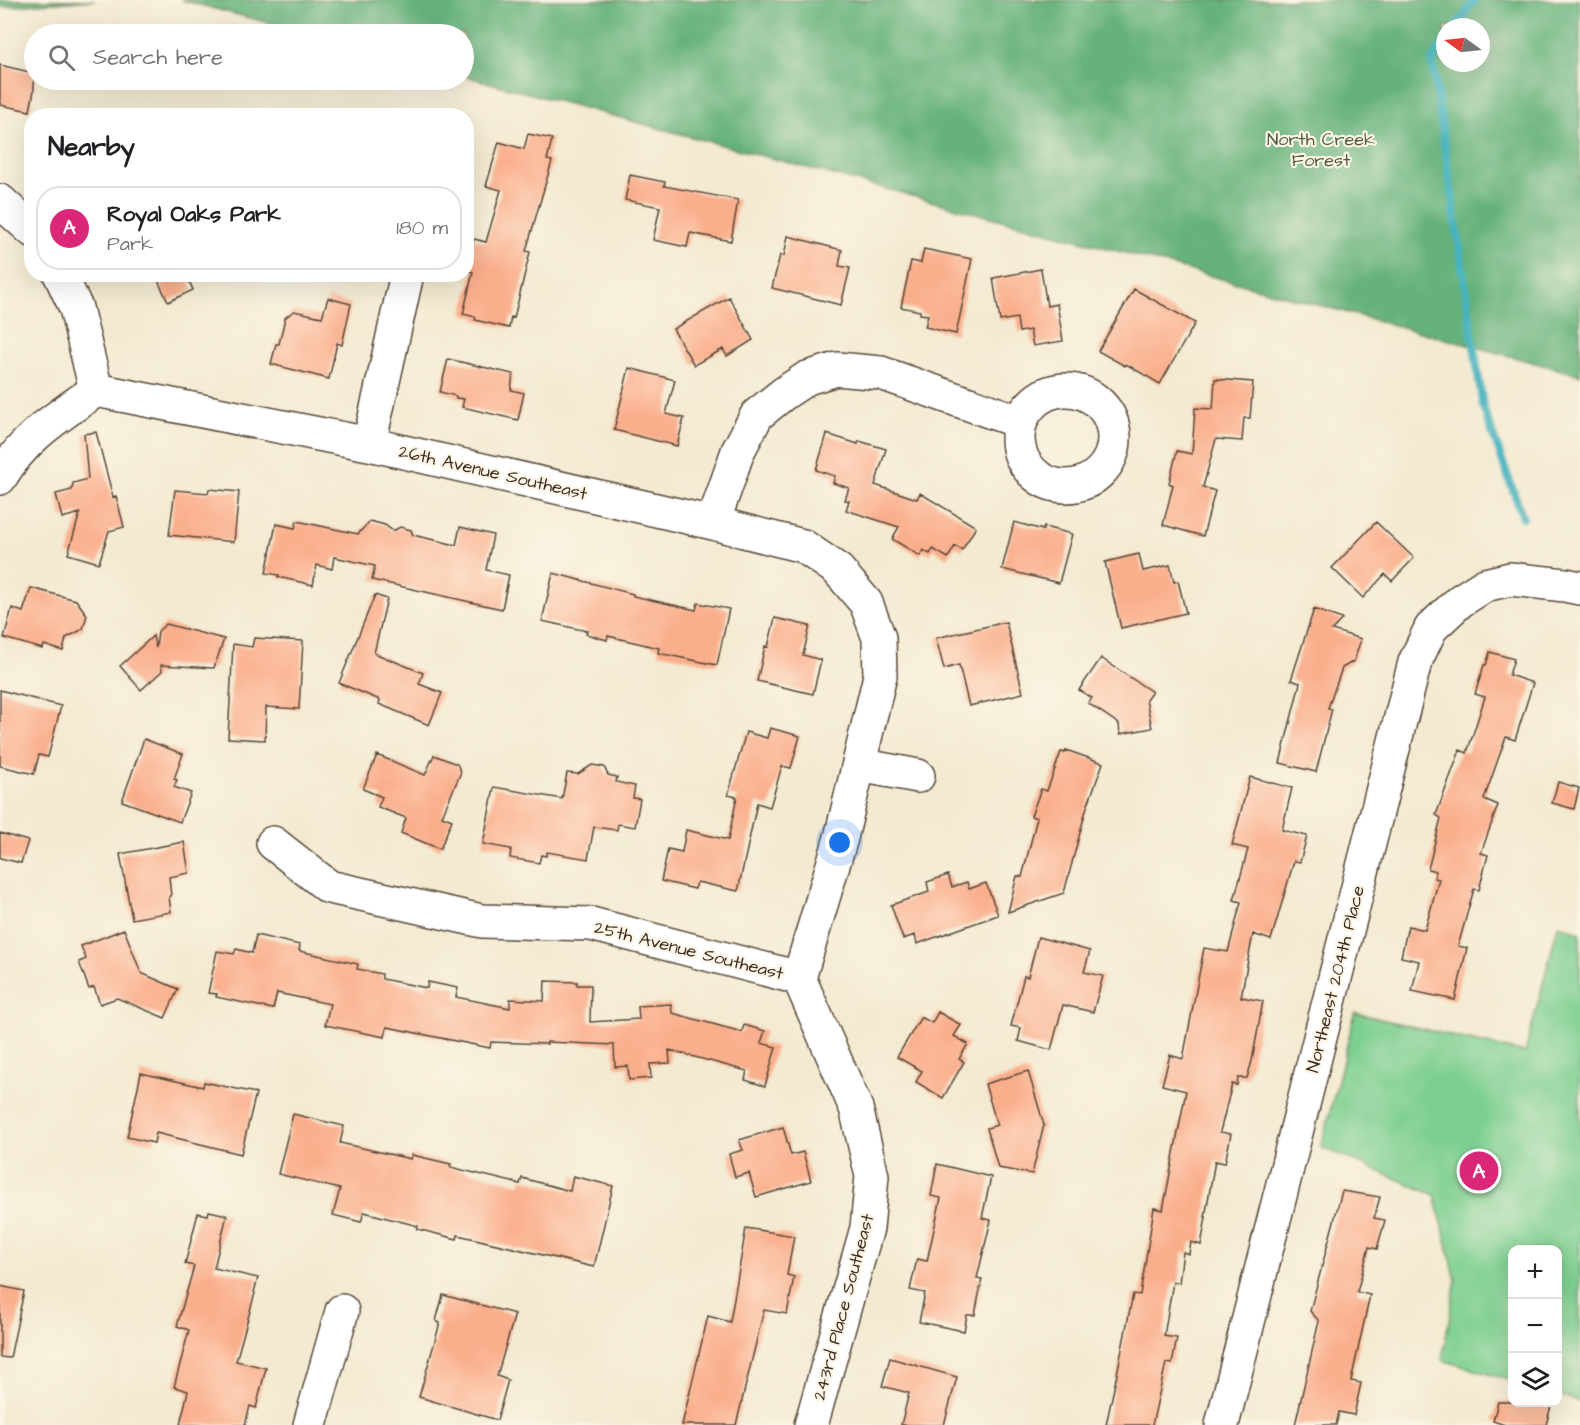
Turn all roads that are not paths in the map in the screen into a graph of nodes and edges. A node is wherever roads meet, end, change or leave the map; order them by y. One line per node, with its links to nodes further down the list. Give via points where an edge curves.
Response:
1 (0, 201): 2 (street)
2 (24, 223)
3 (64, 282): 5 (street, via 76,308)
4 (405, 282): 7 (street)
5 (96, 390): 7 (street, 26th Avenue Southeast); 8 (street, via 49,422 11,459)
6 (1020, 422): 9 (street, via 881,373 837,369 807,378 757,415 738,451)
7 (369, 444): 9 (street, 26th Avenue Southeast)
8 (0, 478)
9 (713, 523): 11 (street, 26th Avenue Southeast, via 803,546 838,570 866,603 879,638 880,676)
10 (1580, 588): 18 (street, Northeast 204th Place, via 1510,579 1485,585 1460,601 1431,628 1415,662)
11 (859, 765): 12 (street); 14 (street)
12 (918, 776)
13 (273, 843): 14 (street, 25th Avenue Southeast, via 329,887 482,921 591,924)
14 (799, 978): 17 (street, 243rd Place Southeast, via 856,1108 872,1176 867,1228)
15 (342, 1311): 16 (street)
16 (310, 1425)
17 (811, 1425)
18 (1222, 1425)

